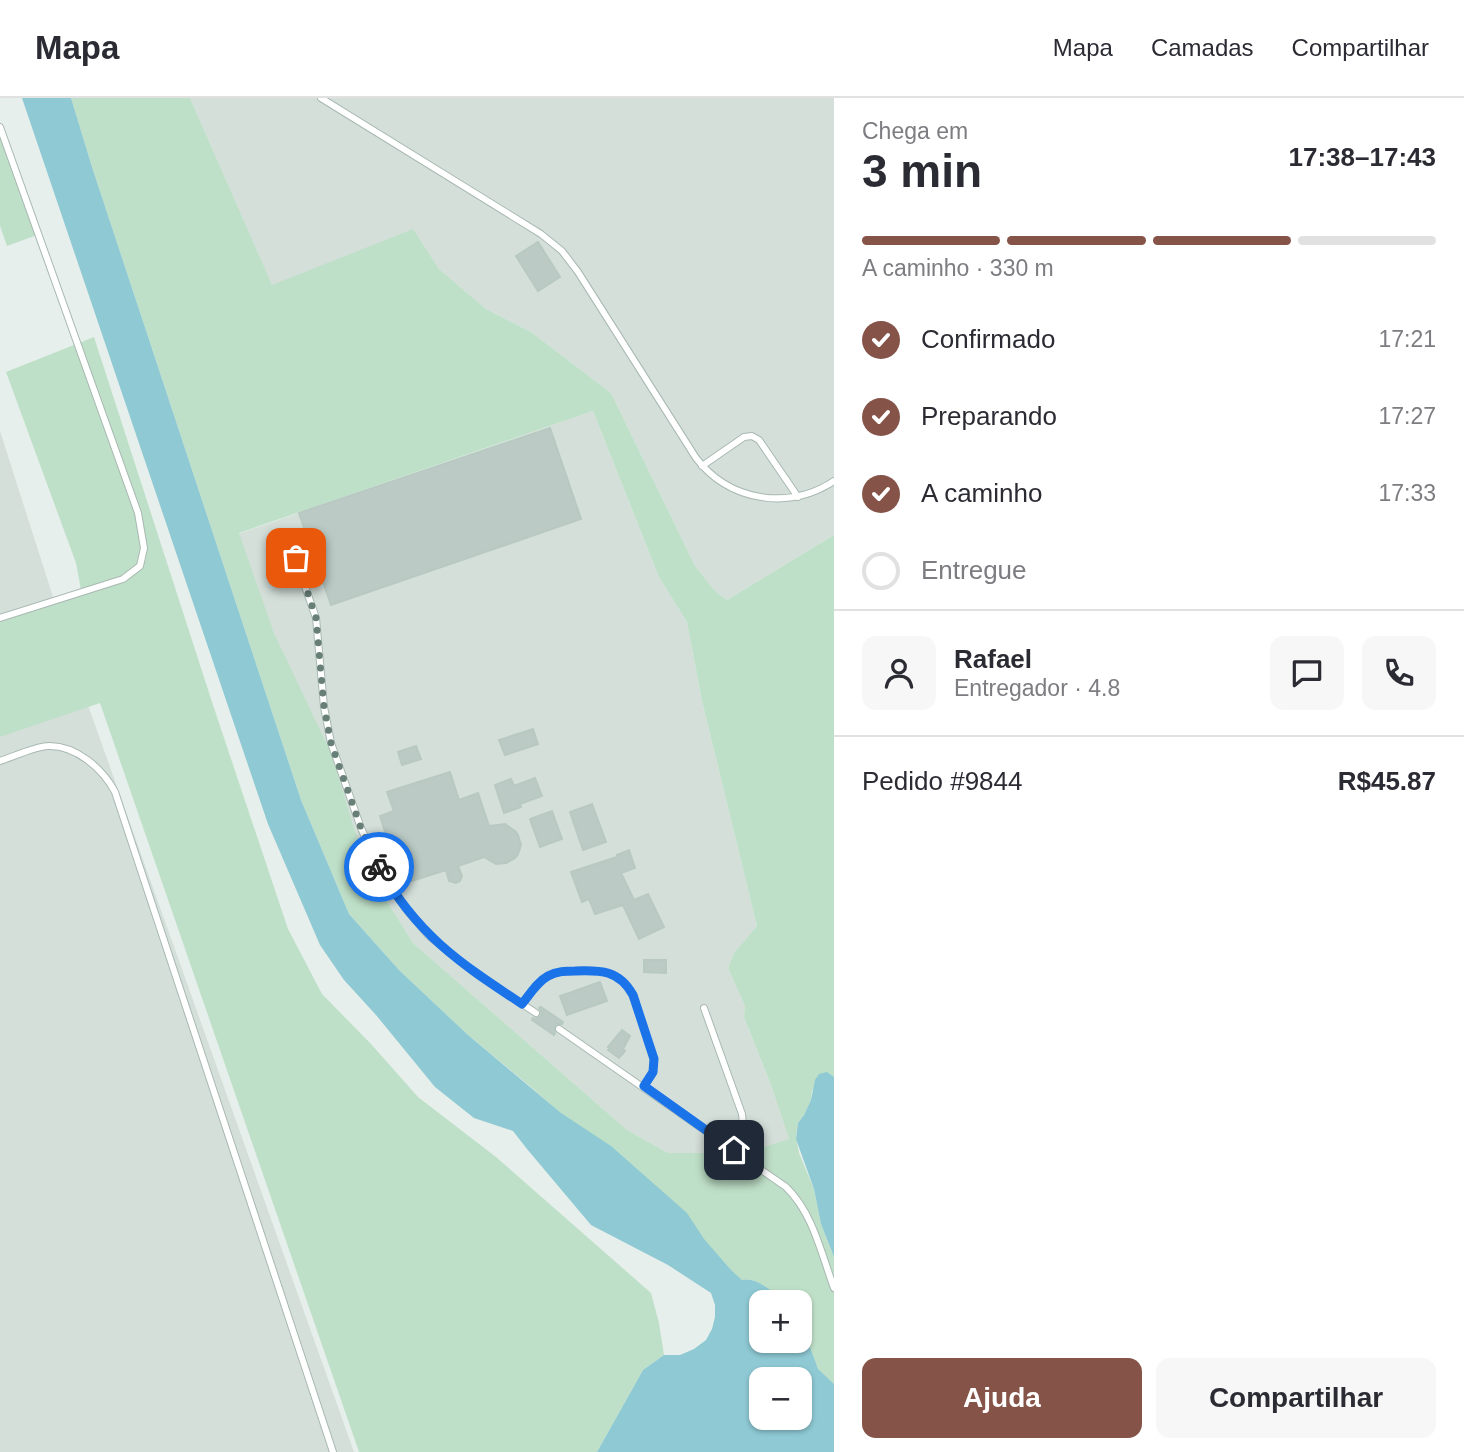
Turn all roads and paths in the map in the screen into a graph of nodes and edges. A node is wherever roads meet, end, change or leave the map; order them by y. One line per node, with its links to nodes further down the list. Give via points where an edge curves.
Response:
1 (321, 98): 3 (lane, via 562,251)
2 (0, 127): 7 (lane, via 138,513 144,548 140,566 123,579)
3 (702, 466): 5 (lane, via 745,494 768,499); 5 (lane, via 752,436 760,440)
4 (834, 481): 5 (lane)
5 (798, 497)
6 (289, 540): 9 (lane, via 316,618 331,743 376,861 429,936)
7 (0, 618)
8 (0, 761): 16 (lane, via 47,746 64,748 80,755 110,781)
9 (522, 1004): 11 (lane); 13 (lane, via 536,985 560,971 604,971 618,978 633,995 654,1059 653,1072)
10 (704, 1008): 14 (lane, via 742,1118 742,1135)
11 (536, 1013)
12 (559, 1029): 13 (lane)
13 (644, 1086): 14 (lane)
14 (734, 1150): 15 (lane, via 799,1201)
15 (834, 1288)
16 (333, 1452)

